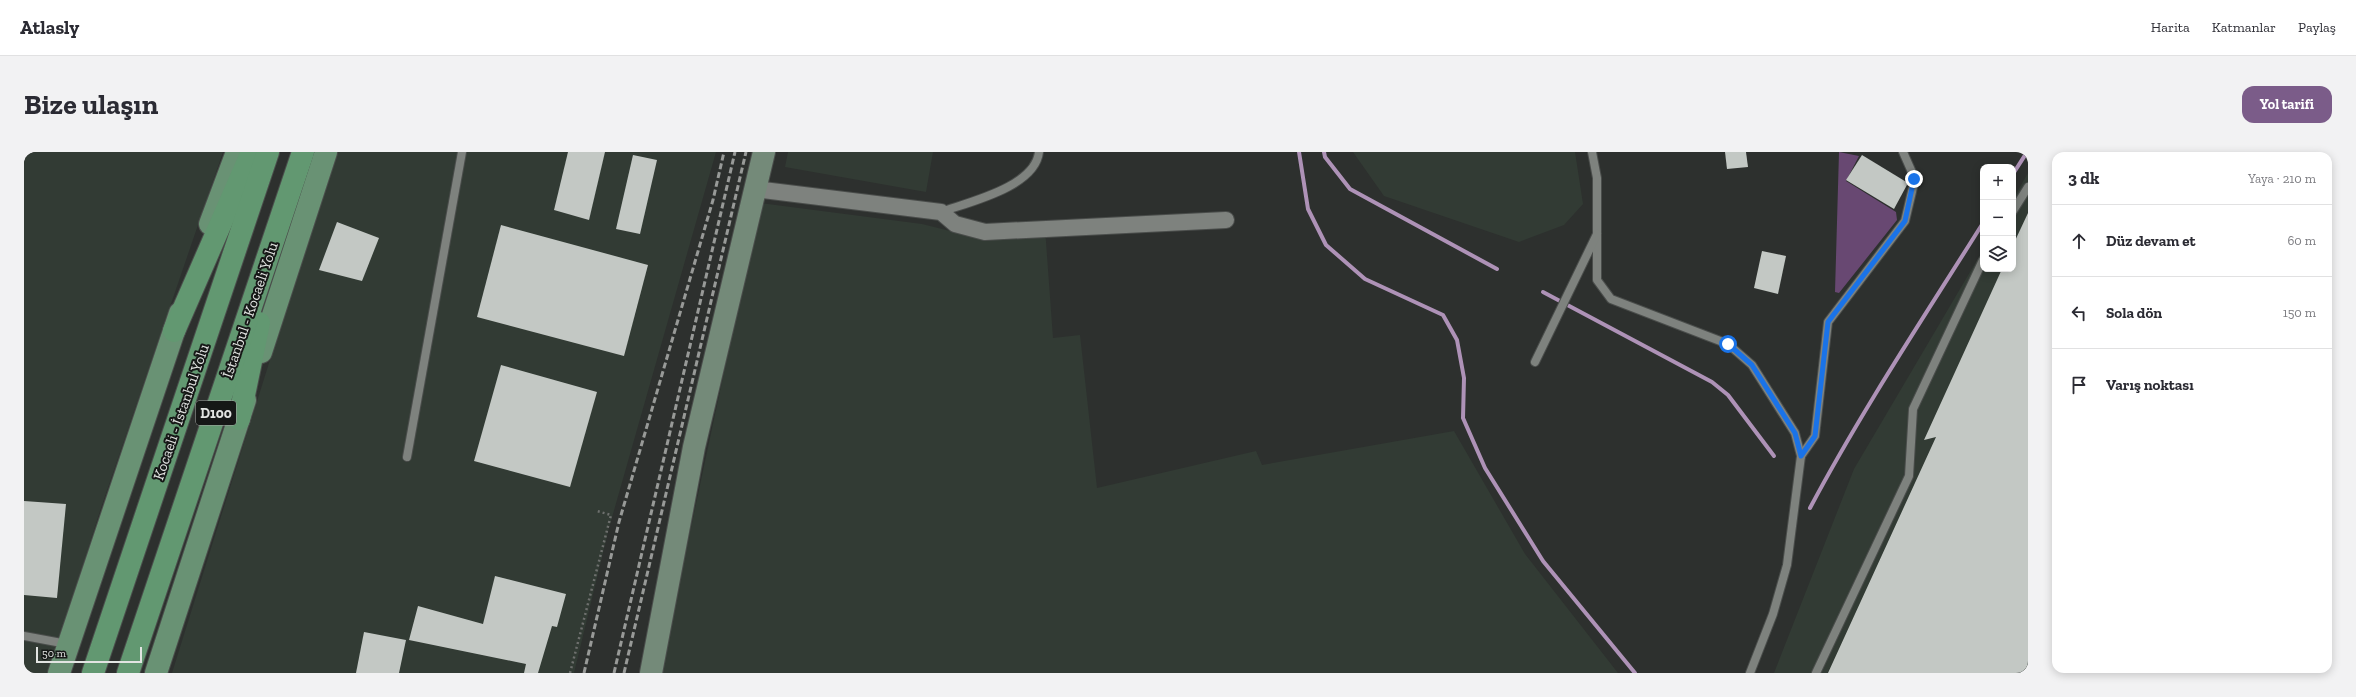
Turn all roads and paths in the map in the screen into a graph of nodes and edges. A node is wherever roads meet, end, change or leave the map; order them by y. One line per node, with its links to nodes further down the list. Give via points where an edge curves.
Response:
1 (238, 152): 19 (main road, via 202,245)
2 (252, 152): 19 (highway)
3 (268, 152): 28 (highway, Kocaeli - İstanbul Yolu / D100)
4 (303, 152): 16 (highway, İstanbul - Kocaeli Yolu / D100)
5 (326, 152): 21 (main road)
6 (462, 152): 23 (lane)
7 (764, 152): 12 (main road)
8 (1039, 152): 14 (lane, via 1038,160 1022,178 999,192)
9 (1592, 152): 17 (lane, via 1597,178)
10 (1903, 152): 22 (lane, via 1914,179 1905,221 1828,322 1815,436)
11 (2028, 187): 13 (lane)
12 (755, 189): 14 (street); 32 (main road, via 694,447)
13 (2016, 206)
14 (941, 212): 15 (street, via 956,224 986,232)
15 (1226, 220)
16 (278, 230): 21 (highway); 29 (highway, İstanbul - Kocaeli Yolu / D100)
17 (1597, 233): 20 (lane); 22 (lane, via 1597,280 1611,299 1728,344 1752,365 1795,433)
18 (1980, 266): 34 (lane, via 1913,409 1909,476)
19 (174, 331): 26 (main road)
20 (1535, 362)
21 (239, 419): 30 (main road)
22 (1801, 456): 33 (lane, via 1787,565 1773,614)
23 (407, 457)
24 (597, 511): 31 (path, via 611,515)
25 (24, 636): 26 (lane)
26 (68, 644): 27 (main road)
27 (59, 673)
28 (93, 673)
29 (128, 673)
30 (156, 673)
31 (570, 673)
32 (651, 673)
33 (1750, 673)
34 (1816, 673)

